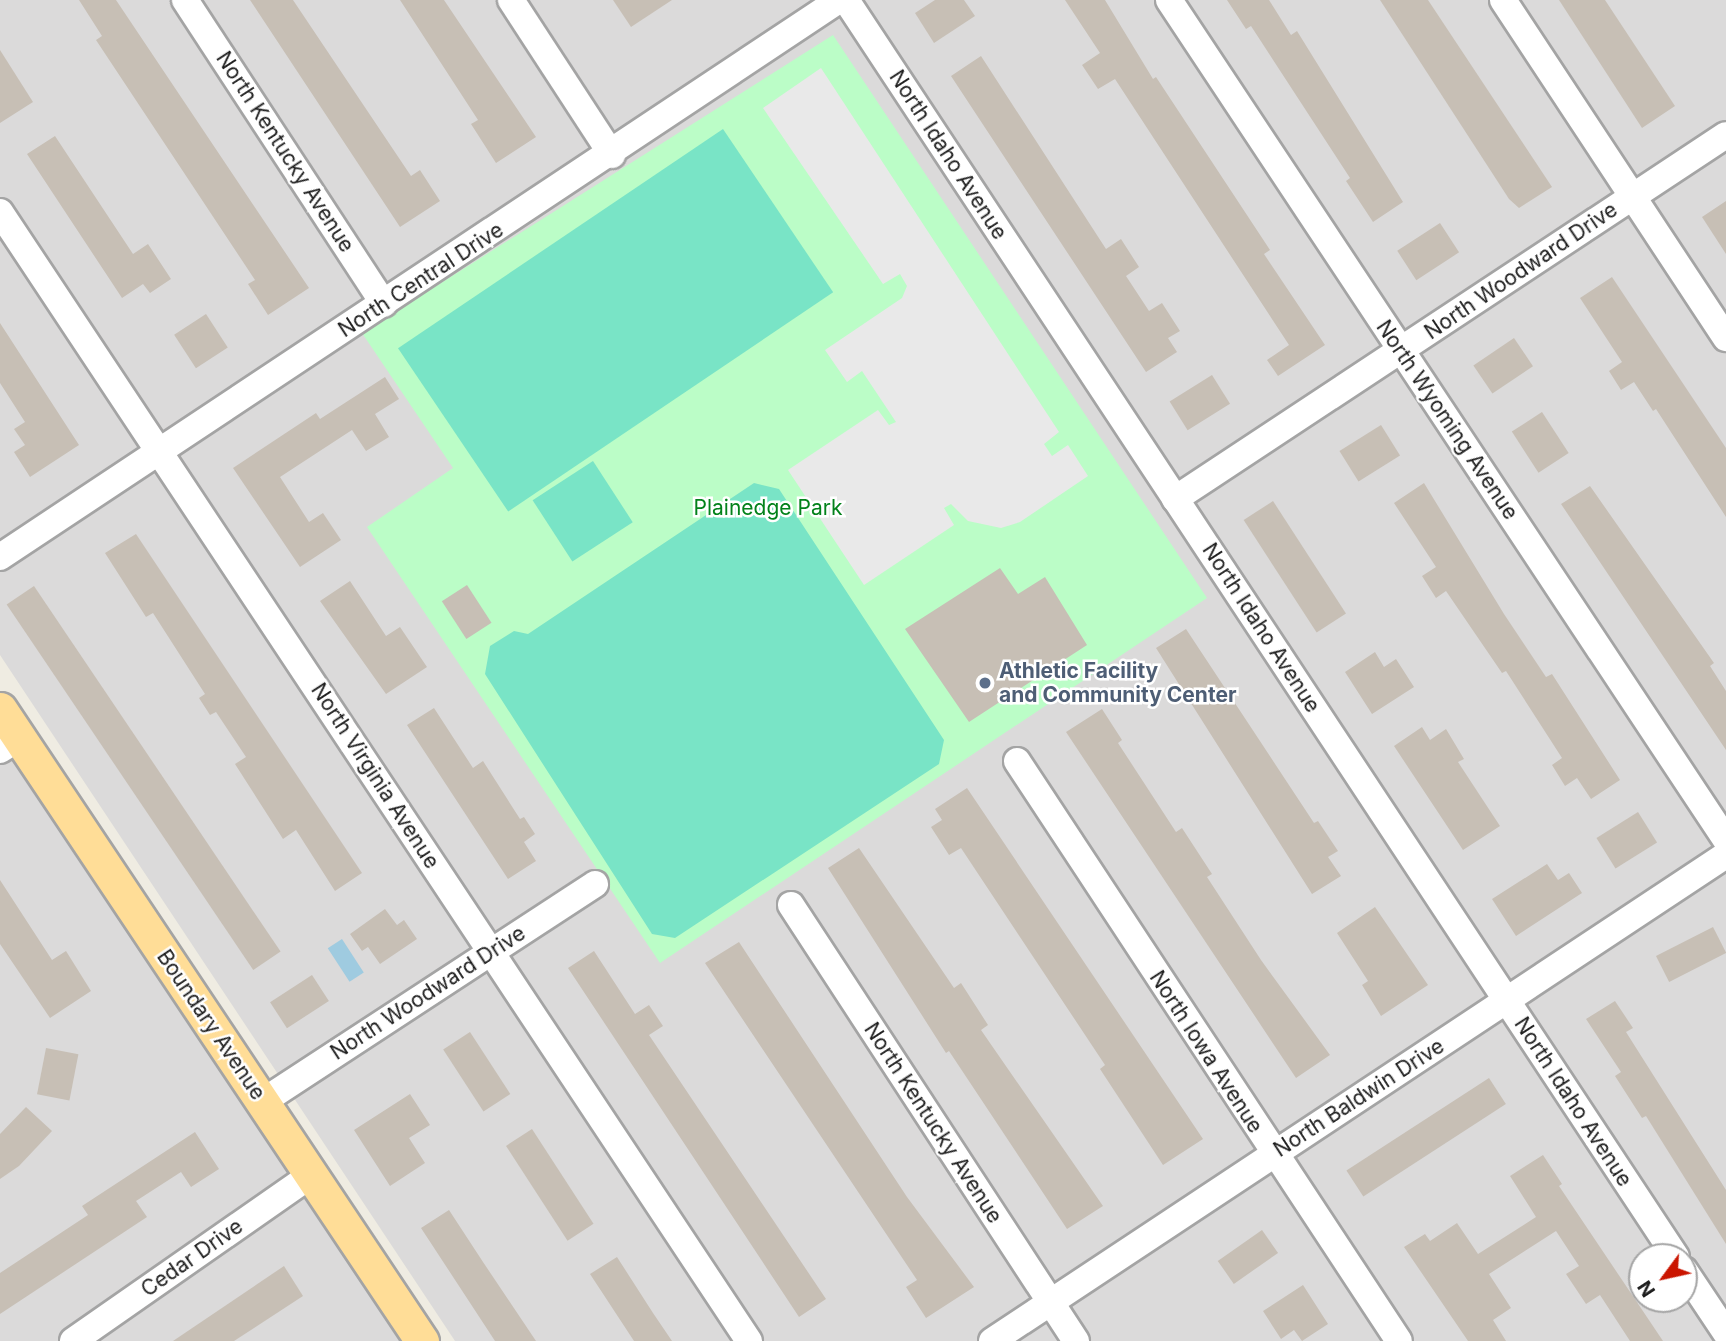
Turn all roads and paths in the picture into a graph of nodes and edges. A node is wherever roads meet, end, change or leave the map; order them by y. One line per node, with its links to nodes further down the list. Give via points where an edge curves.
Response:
1 (185, 0): 11 (street, North Kentucky Avenue)
2 (511, 0): 8 (street)
3 (839, 0): 8 (street, North Central Drive)
4 (846, 0): 15 (street, North Idaho Avenue)
5 (1169, 0): 13 (street, North Wyoming Avenue)
6 (1503, 0): 9 (street)
7 (1726, 135): 9 (street, North Woodward Drive)
8 (612, 155): 11 (street, North Central Drive)
9 (1633, 196): 12 (street); 13 (street, North Woodward Drive)
10 (0, 212): 14 (street, North Virginia Avenue)
11 (384, 304): 14 (street, North Central Drive)
12 (1726, 338)
13 (1401, 351): 15 (street, North Woodward Drive); 20 (street, North Wyoming Avenue)
14 (160, 452): 16 (street, North Central Drive); 24 (street, North Virginia Avenue)
15 (1175, 499): 25 (street, North Idaho Avenue)
16 (0, 557)
17 (0, 709): 18 (main road, Boundary Avenue)
18 (10, 744): 26 (main road, Boundary Avenue)
19 (1017, 761): 27 (street, North Iowa Avenue)
20 (1726, 840)
21 (1726, 855): 25 (street, North Baldwin Drive)
22 (595, 884): 24 (street, North Woodward Drive)
23 (790, 905): 31 (street, North Kentucky Avenue)
24 (491, 952): 26 (street, North Woodward Drive); 35 (street, North Virginia Avenue)
25 (1507, 1001): 27 (street, North Baldwin Drive); 29 (street, North Idaho Avenue)
26 (261, 1102): 28 (main road, Boundary Avenue)
27 (1274, 1155): 31 (street, North Baldwin Drive); 38 (street, North Iowa Avenue)
28 (311, 1175): 33 (street, Cedar Drive); 34 (main road, Boundary Avenue)
29 (1667, 1243)
30 (1698, 1291): 32 (street)
31 (1051, 1302): 36 (street, North Baldwin Drive); 37 (street, North Kentucky Avenue)
32 (1726, 1333)
33 (73, 1341)
34 (422, 1341)
35 (749, 1341)
36 (992, 1341)
37 (1076, 1341)
38 (1399, 1341)

